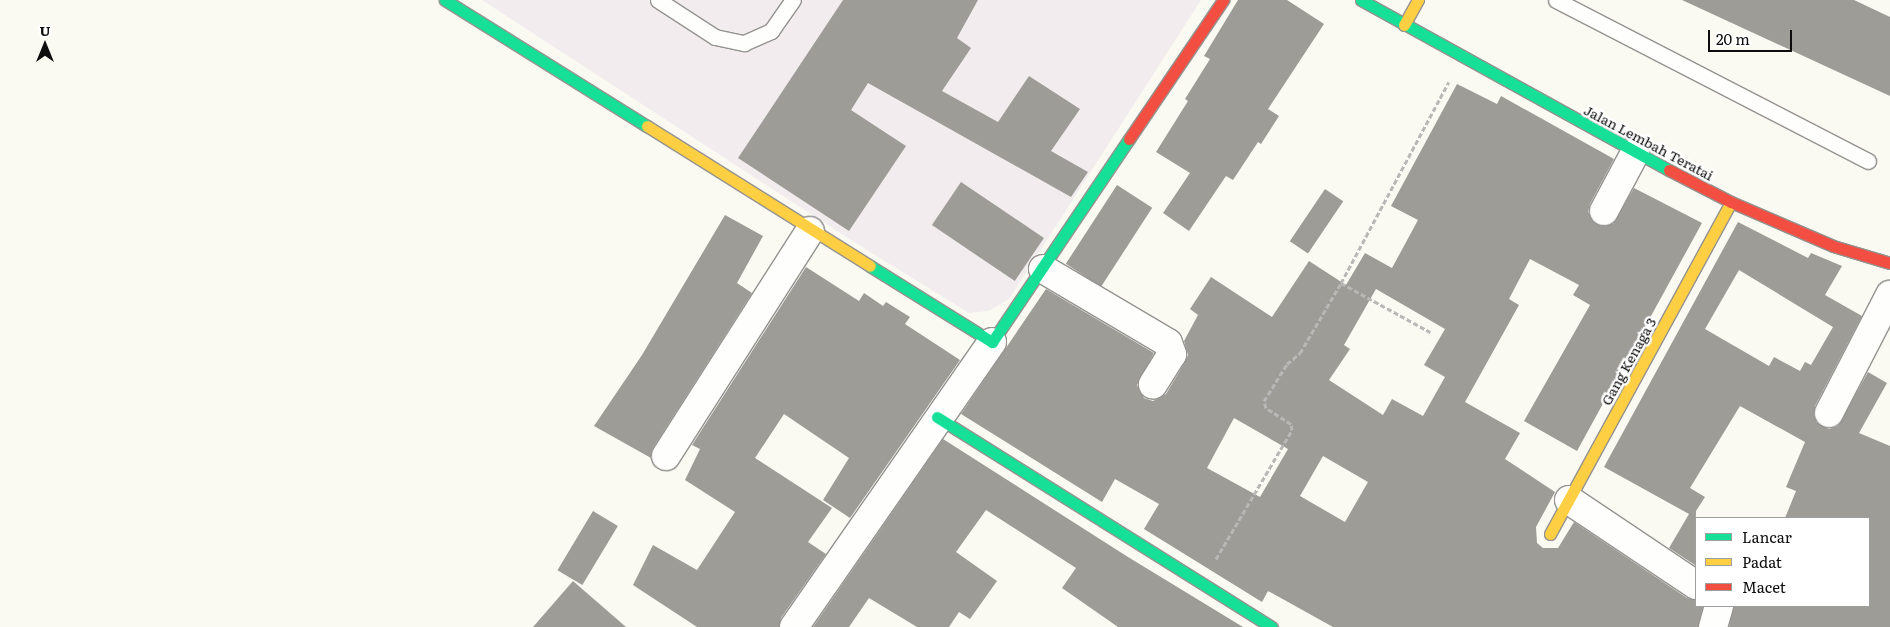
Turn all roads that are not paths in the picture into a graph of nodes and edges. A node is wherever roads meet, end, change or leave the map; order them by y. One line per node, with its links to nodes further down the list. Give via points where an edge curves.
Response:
1 (445, 0): 13 (street)
2 (658, 0): 3 (lane, via 715,37 744,43 771,31)
3 (793, 0)
4 (1223, 0): 15 (street)
5 (1361, 0): 8 (street, Jalan Lembah Teratai)
6 (1418, 0): 8 (street)
7 (1556, 0): 10 (lane)
8 (1404, 25): 9 (street, Jalan Lembah Teratai)
9 (1635, 153): 11 (street, Jalan Lembah Teratai); 12 (street)
10 (1868, 161)
11 (1731, 202): 14 (street, Jalan Lembah Teratai, via 1832,246); 22 (street, Gang Kenaga 3)
12 (1604, 211)
13 (810, 231): 17 (street); 21 (street)
14 (1890, 263)
15 (1043, 269): 17 (street); 18 (street, via 1168,343 1172,354)
16 (1890, 295): 19 (street)
17 (992, 342): 20 (street)
18 (1153, 385)
19 (1829, 413)
20 (937, 417): 26 (street); 27 (street)
21 (666, 456)
22 (1568, 500): 23 (street, Gang Kenaga 3); 24 (street)
23 (1550, 534)
24 (1695, 584)
25 (1719, 607): 28 (street)
26 (794, 627)
27 (1272, 627)
28 (1714, 627)

